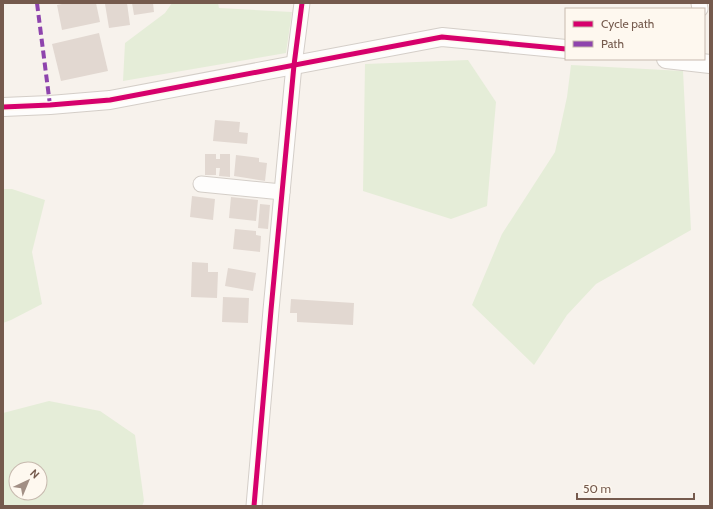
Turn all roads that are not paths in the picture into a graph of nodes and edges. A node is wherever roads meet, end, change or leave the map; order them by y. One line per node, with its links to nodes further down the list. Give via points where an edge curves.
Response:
1 (302, 3): 5 (street)
2 (565, 49): 5 (street, via 442,37)
3 (679, 60): 4 (street)
4 (706, 62)
5 (294, 65): 6 (street, via 110,100); 8 (street)
6 (3, 107)
7 (201, 184): 8 (street)
8 (282, 192): 9 (street)
9 (254, 506)

